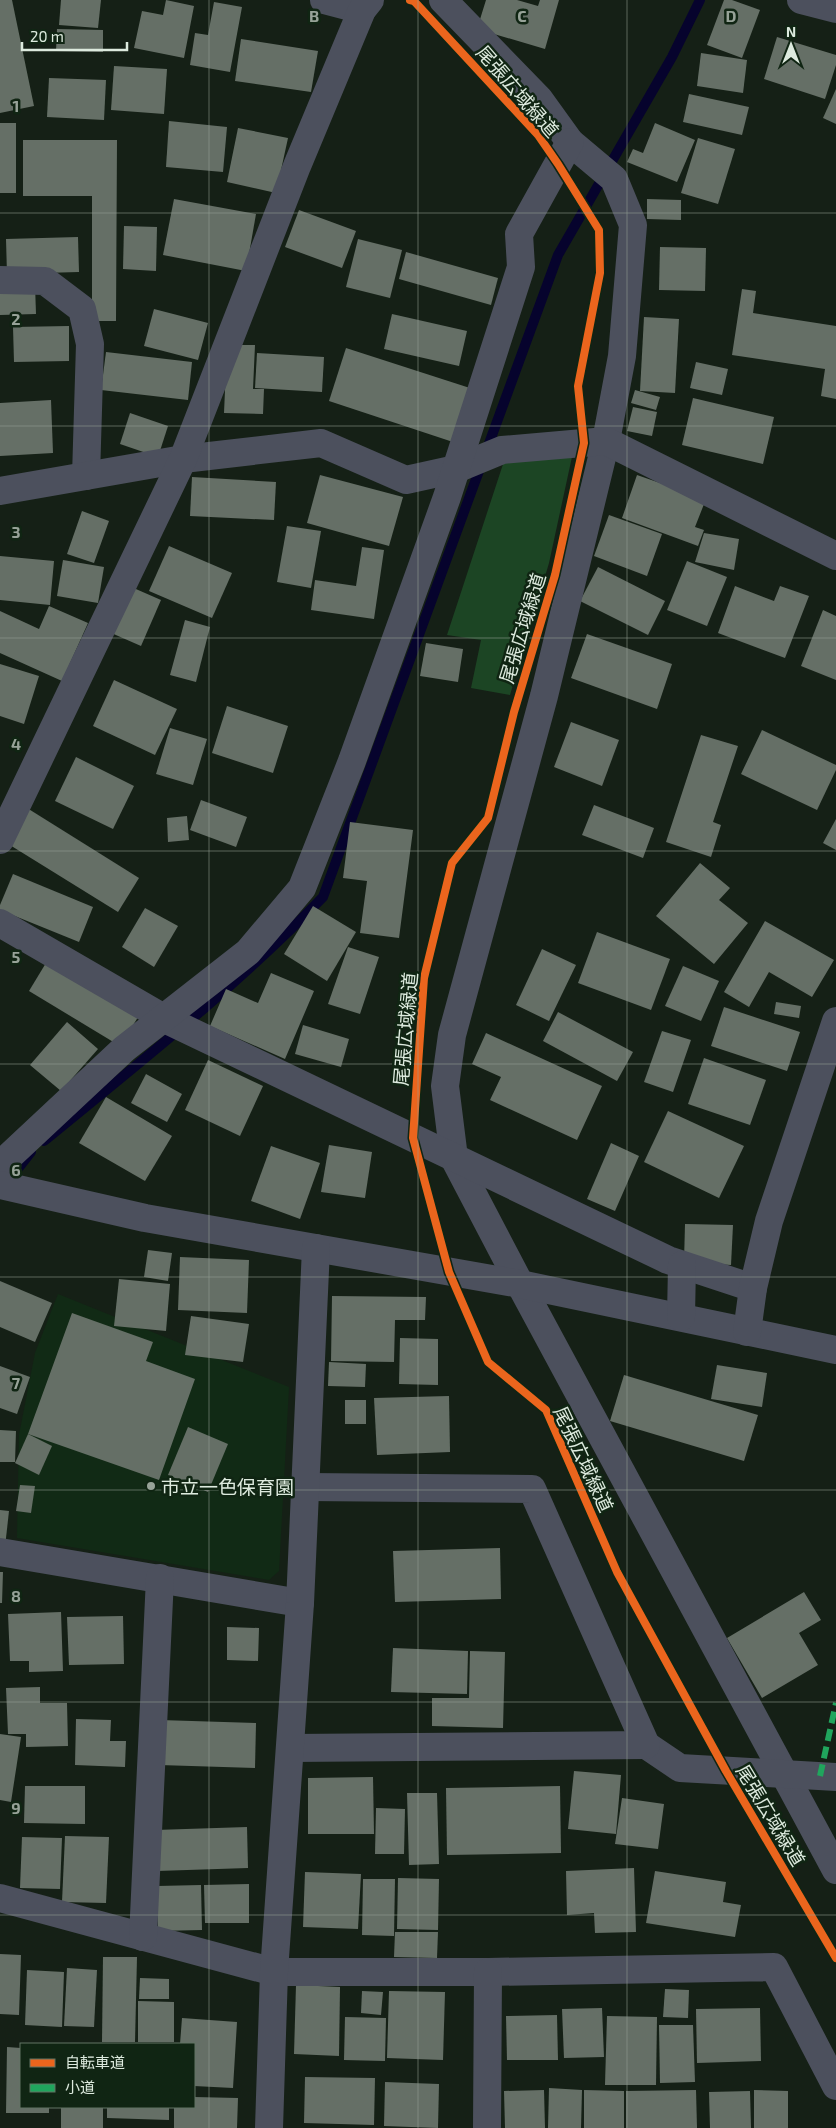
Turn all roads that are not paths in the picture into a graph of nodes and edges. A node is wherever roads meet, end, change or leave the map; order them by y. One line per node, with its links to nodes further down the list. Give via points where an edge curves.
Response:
1 (324, 0): 4 (street)
2 (443, 0): 6 (street, via 539,98)
3 (801, 0): 5 (street)
4 (366, 5): 9 (street, via 296,166)
5 (836, 9)
6 (579, 149): 8 (street, via 614,179 633,225 622,356); 10 (street, via 518,234 521,267)
7 (0, 280): 11 (street, via 45,280 82,309 90,344)
8 (606, 441): 10 (street, via 502,450); 13 (street); 18 (street, via 544,696 452,1035 445,1086)
9 (183, 459): 10 (street, via 320,443 406,480); 11 (street); 14 (street)
10 (459, 468): 16 (street, via 302,888 248,952)
11 (86, 476): 12 (street)
12 (0, 491)
13 (836, 556)
14 (0, 840)
15 (0, 923): 16 (street)
16 (166, 1020): 18 (street); 19 (street, via 124,1049)
17 (836, 1021): 24 (street, via 769,1221)
18 (454, 1158): 22 (street); 23 (street)
19 (0, 1165)
20 (0, 1185): 21 (street, via 144,1218)
21 (316, 1248): 23 (street); 28 (street)
22 (682, 1265): 24 (street); 25 (street)
23 (520, 1284): 25 (street); 34 (street)
24 (752, 1288): 26 (street)
25 (681, 1317): 26 (street)
26 (747, 1332): 27 (street)
27 (836, 1350)
28 (306, 1487): 31 (street); 32 (street, via 532,1489)
29 (0, 1552): 30 (street)
30 (160, 1578): 31 (street); 38 (street)
31 (300, 1603): 33 (street)
32 (646, 1745): 33 (street); 34 (street, via 680,1768)
33 (291, 1748): 39 (street)
34 (784, 1775): 35 (street); 36 (street)
35 (836, 1776)
36 (836, 1870)
37 (0, 1898): 38 (street)
38 (143, 1937): 39 (street)
39 (274, 1972): 40 (street); 42 (street)
40 (488, 1972): 41 (street, via 774,1967); 43 (street)
41 (836, 2086)
42 (269, 2128)
43 (487, 2128)

